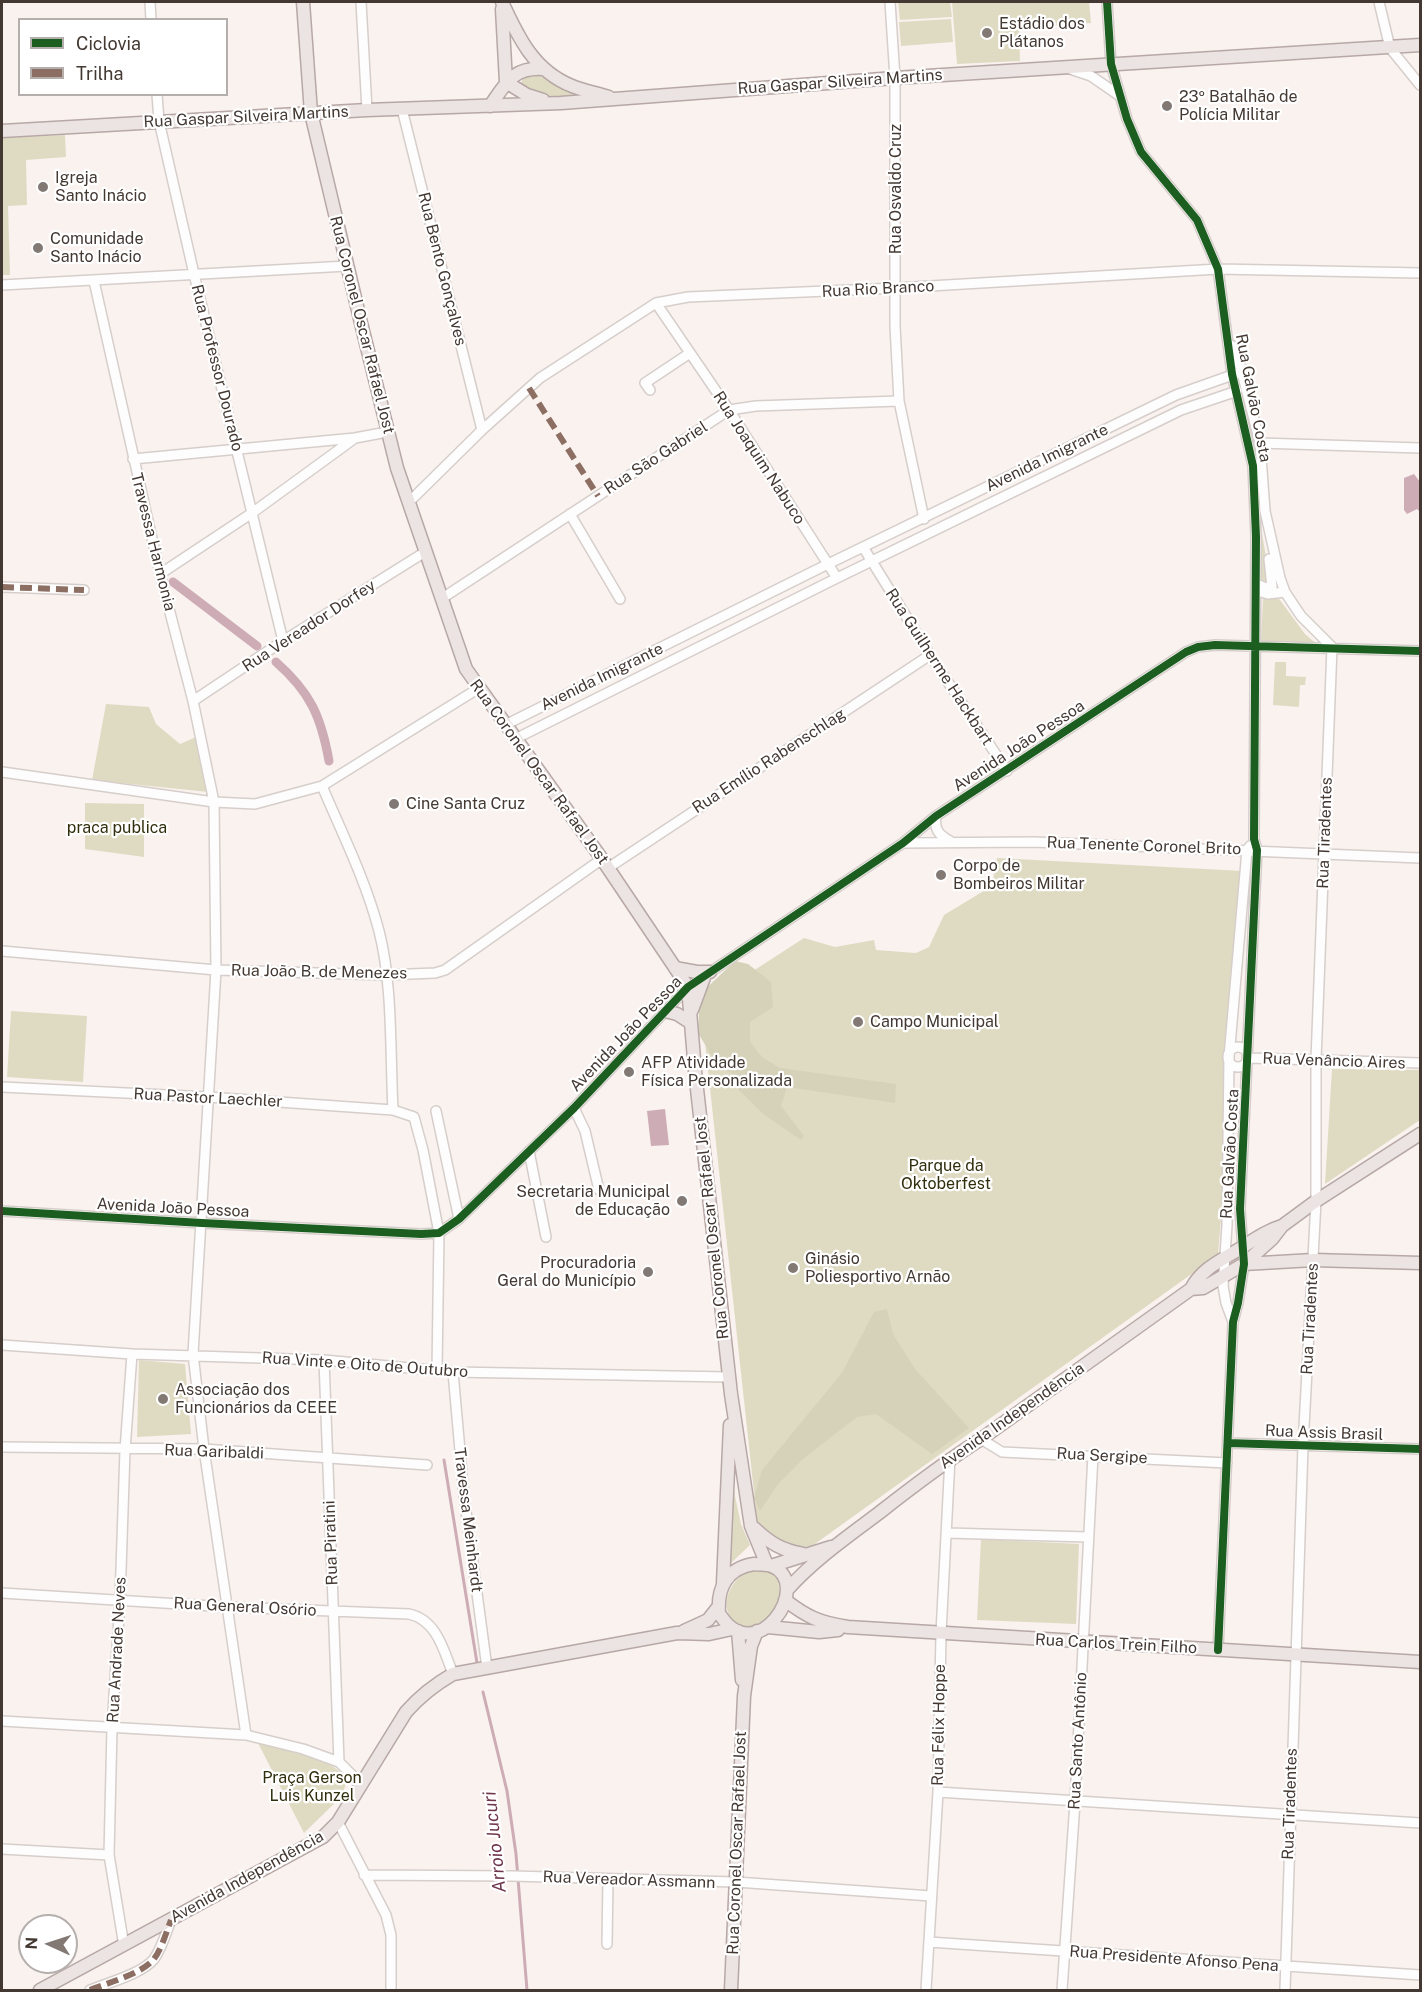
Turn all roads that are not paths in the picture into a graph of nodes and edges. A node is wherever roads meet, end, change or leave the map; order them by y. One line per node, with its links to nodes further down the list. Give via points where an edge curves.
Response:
1 (150, 2): 8 (street)
2 (303, 2): 24 (main road, Rua Coronel Oscar Rafael Jost)
3 (361, 2): 23 (street)
4 (502, 2): 13 (main road, via 516,33); 15 (main road)
5 (890, 2): 14 (street, Rua Osvaldo Cruz)
6 (1107, 2): 11 (street, Rua Galvão Costa)
7 (1379, 2): 10 (street)
8 (151, 18)
9 (1420, 45): 10 (main road, Rua Gaspar Silveira Martins)
10 (1390, 48): 11 (main road, Rua Gaspar Silveira Martins); 16 (street)
11 (1111, 64): 12 (main road, Rua Gaspar Silveira Martins); 18 (street, Rua Galvão Costa)
12 (1061, 67): 14 (main road, Rua Gaspar Silveira Martins); 18 (street, Rua Gaspar Silveira Martins, via 1091,76)
13 (543, 69): 15 (main road, via 518,72); 19 (main road, Rua Gaspar Silveira Martins, via 573,86)
14 (895, 78): 19 (main road, Rua Gaspar Silveira Martins); 33 (street, Rua Osvaldo Cruz)
15 (506, 82): 20 (main road, via 527,95); 21 (main road)
16 (1420, 85)
17 (157, 96): 25 (street, Rua Professor Dourado)
18 (1120, 96): 28 (street, Rua Galvão Costa, via 1141,152 1197,220)
19 (618, 99): 20 (main road, Rua Gaspar Silveira Martins)
20 (561, 103): 21 (main road, Rua Gaspar Silveira Martins)
21 (490, 106): 22 (main road, Rua Gaspar Silveira Martins)
22 (402, 109): 23 (main road, Rua Gaspar Silveira Martins); 43 (street, Rua Bento Gonçalves)
23 (367, 110): 24 (main road, Rua Gaspar Silveira Martins)
24 (311, 113): 25 (main road, Rua Gaspar Silveira Martins); 27 (main road, Rua Coronel Oscar Rafael Jost)
25 (159, 121): 26 (main road, Rua Gaspar Silveira Martins); 30 (street, Rua Professor Dourado)
26 (2, 131)
27 (347, 266): 30 (street); 44 (main road, Rua Coronel Oscar Rafael Jost)
28 (1218, 269): 29 (street, Rua Rio Branco); 33 (street, Rua Rio Branco); 35 (street, Rua Galvão Costa)
29 (1420, 273)
30 (194, 274): 31 (street); 48 (street, Rua Professor Dourado)
31 (94, 281): 32 (street); 49 (street, Travessa Harmonia)
32 (2, 285)
33 (896, 288): 34 (street, Rua Rio Branco, via 688,297); 41 (street, Rua Osvaldo Cruz)
34 (656, 303): 36 (street, Rua Joaquim Nabuco); 43 (street, Rua Rio Branco, via 540,378)
35 (1227, 339): 37 (street, Rua Galvão Costa); 38 (street, Rua Galvão Costa)
36 (690, 353): 39 (street, via 645,383); 42 (street, Rua Joaquim Nabuco)
37 (1232, 374): 38 (street); 40 (street, Rua Galvão Costa); 54 (street, Avenida Imigrante, via 1176,395)
38 (1243, 375): 46 (street, Rua Galvão Costa)
39 (650, 390)
40 (1237, 391): 57 (street, Avenida Imigrante, via 1181,410); 62 (street, Rua Galvão Costa, via 1253,466)
41 (899, 401): 42 (street, Rua São Gabriel); 54 (street, Rua Osvaldo Cruz)
42 (729, 410): 53 (street, Rua São Gabriel); 58 (street, Rua Joaquim Nabuco)
43 (482, 430): 50 (street, Rua Rio Branco)
44 (387, 432): 45 (street); 50 (main road, Rua Coronel Oscar Rafael Jost)
45 (356, 438): 48 (street); 52 (street)
46 (1260, 442): 47 (street); 51 (street, Rua Galvão Costa)
47 (1420, 448)
48 (236, 450): 49 (street); 52 (street, Rua Professor Dourado)
49 (133, 459): 59 (street, Travessa Harmonia)
50 (408, 503): 56 (main road, Rua Coronel Oscar Rafael Jost)
51 (1265, 511): 62 (street, via 1273,584 1270,588); 64 (street, Rua Galvão Costa)
52 (252, 513): 59 (street); 67 (street, Rua Professor Dourado)
53 (570, 514): 65 (street, Rua São Gabriel); 66 (street)
54 (924, 519): 55 (street, Avenida Imigrante)
55 (863, 548): 57 (street); 58 (street, Avenida Imigrante)
56 (425, 552): 65 (main road, Rua Coronel Oscar Rafael Jost); 67 (street, Rua Vereador Dorfey)
57 (871, 562): 60 (street, Avenida Imigrante); 71 (street, Rua Guilherme Hackbart)
58 (828, 564): 60 (street); 74 (street, Avenida Imigrante)
59 (160, 574): 73 (street, Travessa Harmonia)
60 (837, 578): 75 (street, Avenida Imigrante)
61 (2, 587): 63 (street)
62 (1256, 587): 64 (street, via 1268,594); 68 (street, Rua Galvão Costa)
63 (84, 590)
64 (1285, 592): 69 (street, Rua Galvão Costa, via 1312,629)
65 (441, 599): 72 (main road, Rua Coronel Oscar Rafael Jost, via 466,669)
66 (620, 599)
67 (283, 641): 73 (street, Rua Vereador Dorfey)
68 (1255, 647): 69 (street, Avenida João Pessoa); 78 (street, Avenida João Pessoa, via 1206,646 1186,652); 83 (street, Rua Galvão Costa)
69 (1332, 647): 70 (street, Avenida João Pessoa); 88 (street, Rua Tiradentes)
70 (1420, 651)
71 (930, 655): 78 (street, Rua Guilherme Hackbart); 90 (street, Rua Emílio Rabenschlag)
72 (479, 688): 76 (main road, Rua Coronel Oscar Rafael Jost); 80 (street)
73 (193, 701): 81 (street, Travessa Harmonia)
74 (553, 702): 75 (street); 76 (street, Avenida Imigrante)
75 (561, 716): 77 (street, Avenida Imigrante)
76 (505, 725): 77 (main road, Rua Coronel Oscar Rafael Jost)
77 (515, 740): 90 (main road, Rua Coronel Oscar Rafael Jost)
78 (1007, 771): 82 (street, Avenida João Pessoa)
79 (2, 772): 81 (street)
80 (322, 786): 81 (street, via 255,804); 95 (street, via 372,910)
81 (214, 802): 93 (street, Travessa Harmonia)
82 (936, 816): 84 (street, via 938,833); 85 (street, Avenida João Pessoa)
83 (1254, 839): 86 (street, Rua Galvão Costa); 87 (street, Rua Galvão Costa)
84 (950, 841): 85 (street, Rua Tenente Coronel Brito); 86 (street, Rua Tenente Coronel Brito)
85 (903, 843): 94 (street, Avenida João Pessoa)
86 (1247, 850): 87 (street, Rua Tenente Coronel Brito); 99 (street, Rua Galvão Costa)
87 (1257, 850): 88 (street, Rua Tenente Coronel Brito); 100 (street, Rua Galvão Costa)
88 (1325, 853): 89 (street, Rua Tenente Coronel Brito); 101 (street, Rua Tiradentes)
89 (1420, 858)
90 (605, 863): 92 (main road, Rua Coronel Oscar Rafael Jost); 95 (street, Rua João B. de Menezes, via 445,970)
91 (2, 951): 93 (street, Rua João B. de Menezes)
92 (675, 968): 94 (main road); 96 (main road, Rua Coronel Oscar Rafael Jost)
93 (216, 970): 95 (street, Rua João B. de Menezes); 104 (street, Travessa Harmonia)
94 (708, 974): 96 (street, Avenida João Pessoa); 98 (main road)
95 (386, 975): 106 (street)
96 (688, 987): 97 (street, Avenida João Pessoa); 98 (main road, Rua Coronel Oscar Rafael Jost)
97 (665, 1011): 98 (main road); 105 (street, Avenida João Pessoa)
98 (691, 1020): 132 (main road, Rua Coronel Oscar Rafael Jost)
99 (1229, 1057): 100 (street, Rua Galvão Costa, via 1238,1068); 100 (street, via 1239,1046); 119 (street, Rua Galvão Costa)
100 (1248, 1058): 101 (street, Rua Venâncio Aires); 118 (street, Rua Galvão Costa, via 1240,1209)
101 (1316, 1060): 102 (street, Rua Venâncio Aires); 111 (street, Rua Tiradentes)
102 (1420, 1063)
103 (2, 1087): 104 (street, Rua Pastor Laechler)
104 (208, 1097): 106 (street, Rua Pastor Laechler); 114 (street, Travessa Harmonia)
105 (574, 1108): 109 (street, Avenida João Pessoa); 110 (street, via 585,1131)
106 (393, 1110): 116 (street, Rua Pastor Laechler, via 414,1116)
107 (436, 1111): 113 (street)
108 (1420, 1134): 111 (main road, Avenida Independência)
109 (529, 1151): 113 (street, Avenida João Pessoa); 117 (street)
110 (599, 1190)
111 (1316, 1201): 115 (main road, Avenida Independência); 120 (street, Rua Tiradentes)
112 (2, 1211): 114 (street, Avenida João Pessoa)
113 (459, 1219): 116 (street, Avenida João Pessoa)
114 (202, 1223): 116 (street, Avenida João Pessoa); 128 (street, Travessa Harmonia)
115 (1282, 1226): 118 (main road, Avenida Independência); 122 (main road, Avenida Independência)
116 (438, 1233): 130 (street)
117 (546, 1237)
118 (1242, 1248): 119 (main road, Avenida Independência); 122 (street, Rua Galvão Costa)
119 (1224, 1257): 123 (street, Rua Galvão Costa); 124 (main road, Avenida Independência, via 1197,1279)
120 (1313, 1260): 121 (main road); 122 (main road); 136 (street, Rua Tiradentes)
121 (1420, 1263)
122 (1244, 1264): 123 (main road, Avenida Independência); 125 (street, Rua Galvão Costa)
123 (1224, 1276): 124 (main road, Avenida Independência); 125 (street, Rua Galvão Costa, via 1226,1303)
124 (1191, 1289): 134 (main road, Avenida Independência)
125 (1233, 1322): 135 (street, Rua Galvão Costa)
126 (2, 1345): 127 (street, Rua Vinte e Oito de Outubro)
127 (132, 1354): 128 (street, Rua Vinte e Oito de Outubro); 140 (street, Rua Andrade Neves)
128 (193, 1354): 129 (street, Rua Vinte e Oito de Outubro); 138 (street, Travessa Harmonia)
129 (324, 1360): 130 (street, Rua Vinte e Oito de Outubro); 142 (street, Rua Piratini)
130 (438, 1371): 131 (street, Rua Vinte e Oito de Outubro)
131 (453, 1372): 132 (street, Rua Vinte e Oito de Outubro); 170 (street, Travessa Meinhardt, via 464,1496)
132 (728, 1377): 133 (main road, Rua Coronel Oscar Rafael Jost)
133 (730, 1394): 146 (main road, Rua Coronel Oscar Rafael Jost); 147 (main road, Rua Coronel Oscar Rafael Jost)
134 (981, 1439): 141 (street, Rua Sergipe, via 1002,1452); 143 (main road, Avenida Independência)
135 (1228, 1443): 136 (street, Rua Assis Brasil); 144 (street, Rua Galvão Costa)
136 (1303, 1446): 139 (street, Rua Assis Brasil); 168 (street, Rua Tiradentes)
137 (2, 1447): 140 (street, Rua Garibaldi)
138 (204, 1449): 140 (street, Rua Garibaldi); 142 (street, Rua Garibaldi); 159 (street, Travessa Harmonia)
139 (1420, 1449)
140 (126, 1450): 157 (street, Rua Andrade Neves)
141 (1093, 1455): 144 (street, Rua Sergipe); 150 (street, Rua Santo Antônio)
142 (328, 1457): 145 (street, Rua Garibaldi); 160 (street, Rua Piratini)
143 (951, 1458): 149 (street, Rua Félix Hoppe); 151 (main road, Avenida Independência)
144 (1227, 1463): 167 (street, Rua Galvão Costa)
145 (427, 1465)
146 (729, 1472): 147 (main road); 154 (main road, Rua Coronel Oscar Rafael Jost)
147 (744, 1474): 148 (main road, Rua Coronel Oscar Rafael Jost)
148 (751, 1526): 152 (main road, via 771,1544); 153 (main road, Rua Coronel Oscar Rafael Jost)
149 (947, 1533): 150 (street); 164 (street, Rua Félix Hoppe)
150 (1088, 1537): 166 (street, Rua Santo Antônio)
151 (836, 1545): 152 (main road, Avenida Independência); 156 (main road, Avenida Independência, via 802,1573)
152 (804, 1554): 153 (main road, Avenida Independência)
153 (769, 1565): 154 (main road, via 747,1565 732,1572); 156 (main road, via 784,1580)
154 (723, 1583): 158 (main road)
155 (2, 1593): 157 (street, Rua General Osório)
156 (786, 1595): 161 (main road, Rua Carlos Trein Filho, via 812,1619); 162 (main road, via 779,1616)
157 (120, 1600): 159 (street, Rua General Osório); 174 (street, Rua Andrade Neves)
158 (719, 1606): 163 (main road, via 720,1613); 165 (main road, via 708,1620)
159 (228, 1607): 160 (street, Rua General Osório); 175 (street, Travessa Harmonia)
160 (334, 1610): 171 (street, Rua General Osório, via 422,1618 433,1628); 176 (street, Rua Piratini)
161 (848, 1627): 162 (main road, Rua Carlos Trein Filho, via 819,1632); 164 (main road, Rua Carlos Trein Filho)
162 (762, 1629): 163 (main road); 172 (main road, Rua Coronel Oscar Rafael Jost, via 752,1646)
163 (735, 1630): 165 (main road); 172 (main road, Rua Coronel Oscar Rafael Jost)
164 (941, 1633): 166 (main road, Rua Carlos Trein Filho); 178 (street, Rua Félix Hoppe)
165 (677, 1634): 170 (main road, Avenida Independência)
166 (1082, 1642): 167 (main road, Rua Carlos Trein Filho); 179 (street, Rua Santo Antônio)
167 (1218, 1650): 168 (main road, Rua Carlos Trein Filho)
168 (1295, 1654): 169 (main road, Rua Carlos Trein Filho); 180 (street, Rua Tiradentes)
169 (1420, 1662)
170 (487, 1668): 171 (main road, Avenida Independência)
171 (453, 1674): 177 (main road, Avenida Independência, via 434,1685 406,1712)
172 (744, 1696): 187 (main road, Rua Coronel Oscar Rafael Jost)
173 (2, 1721): 174 (street)
174 (112, 1728): 175 (street); 184 (street, Rua Andrade Neves)
175 (246, 1735): 176 (street)
176 (339, 1762): 177 (street)
177 (361, 1784): 181 (main road, Avenida Independência)
178 (938, 1792): 179 (street); 188 (street, Rua Félix Hoppe)
179 (1075, 1802): 180 (street); 193 (street, Rua Santo Antônio)
180 (1289, 1814): 182 (street); 194 (street, Rua Tiradentes)
181 (338, 1822): 185 (street); 189 (main road, Avenida Independência, via 300,1851)
182 (1420, 1823)
183 (2, 1849): 184 (street)
184 (109, 1855): 192 (street, Rua Andrade Neves)
185 (364, 1875): 186 (street, Rua Vereador Assmann); 198 (street, via 386,1915 391,1935)
186 (608, 1879): 187 (street, Rua Vereador Assmann); 191 (street)
187 (736, 1882): 188 (street, Rua Vereador Assmann); 199 (main road, Rua Coronel Oscar Rafael Jost)
188 (931, 1896): 190 (street, Rua Félix Hoppe)
189 (171, 1920): 192 (main road, Avenida Independência); 197 (street, via 161,1947 145,1968)
190 (928, 1942): 193 (street, Rua Presidente Afonso Pena); 200 (street, Rua Félix Hoppe)
191 (607, 1944)
192 (124, 1946): 196 (main road, Avenida Independência)
193 (1065, 1952): 194 (street, Rua Presidente Afonso Pena); 201 (street, Rua Santo Antônio)
194 (1286, 1966): 195 (street, Rua Presidente Afonso Pena); 202 (street, Rua Tiradentes)
195 (1420, 1975)
196 (40, 1990)
197 (90, 1990)
198 (391, 1990)
199 (731, 1990)
200 (926, 1990)
201 (1062, 1990)
202 (1285, 1990)

